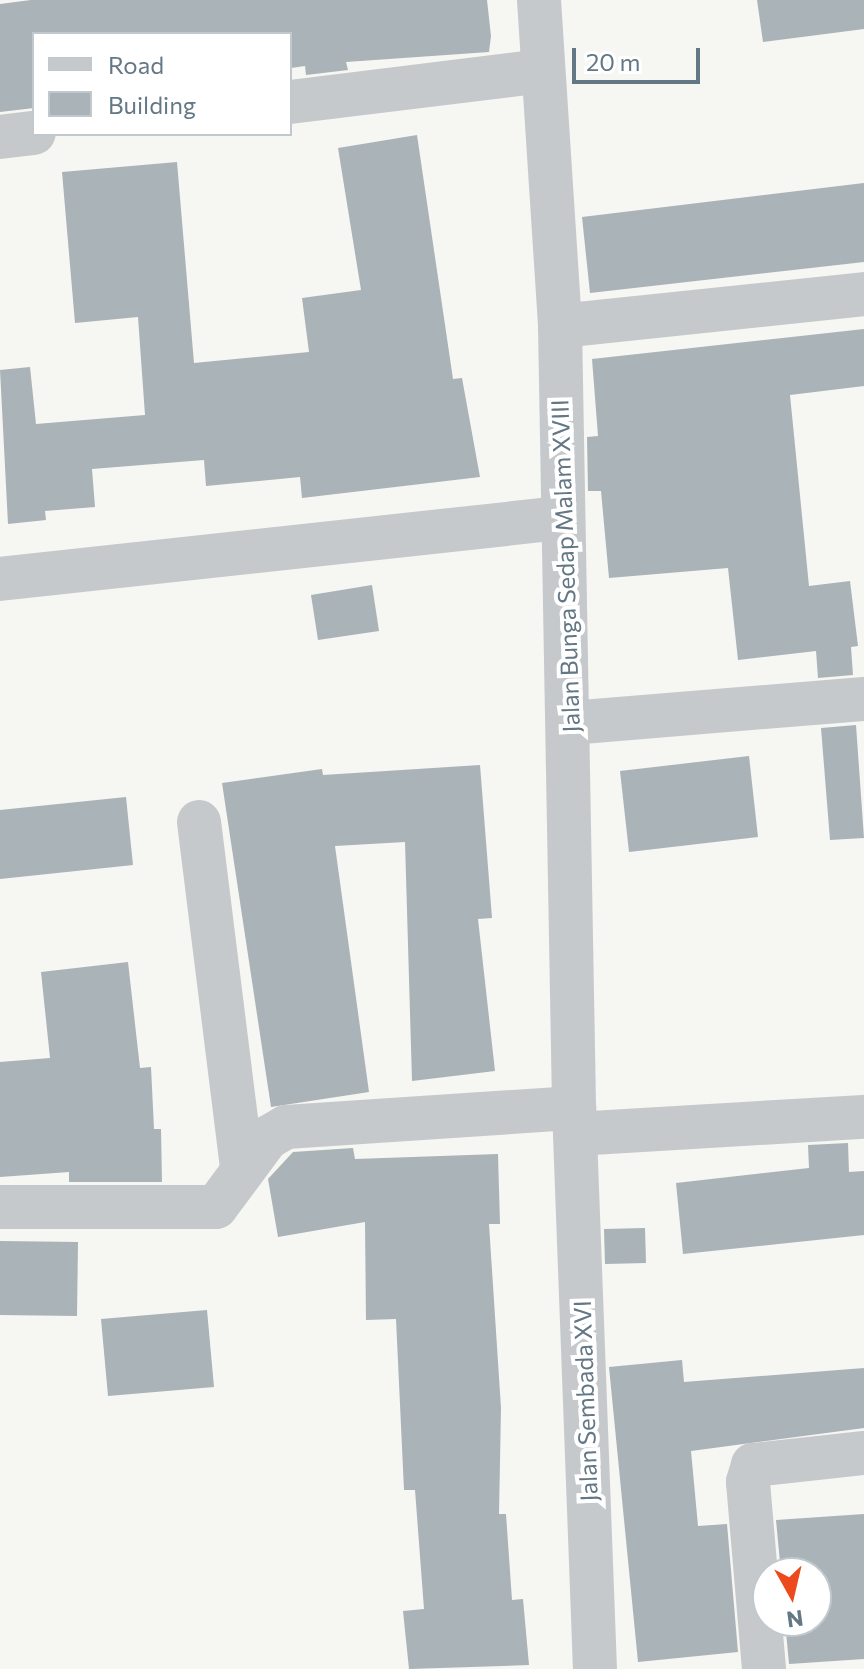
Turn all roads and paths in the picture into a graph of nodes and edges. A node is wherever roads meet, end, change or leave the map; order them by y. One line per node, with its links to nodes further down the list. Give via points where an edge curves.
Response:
1 (539, 0): 2 (street, Jalan Bunga Sedap Malam XVIII)
2 (541, 71): 3 (street); 7 (street, Jalan Bunga Sedap Malam XVIII)
3 (292, 102)
4 (32, 133): 5 (street)
5 (0, 137)
6 (864, 294): 7 (street)
7 (560, 326): 8 (street, Jalan Bunga Sedap Malam XVIII)
8 (561, 518): 9 (street); 11 (street, Jalan Bunga Sedap Malam XVIII)
9 (0, 579)
10 (864, 699): 11 (street)
11 (570, 723): 14 (street, Jalan Bunga Sedap Malam XVIII)
12 (199, 822): 15 (street)
13 (864, 1117): 14 (street)
14 (574, 1121): 15 (street, via 286,1127); 18 (street, Jalan Sembada XVI)
15 (242, 1169): 16 (street, via 216,1207)
16 (0, 1207)
17 (864, 1453): 19 (street, via 753,1465 748,1482)
18 (595, 1669)
19 (764, 1669)

